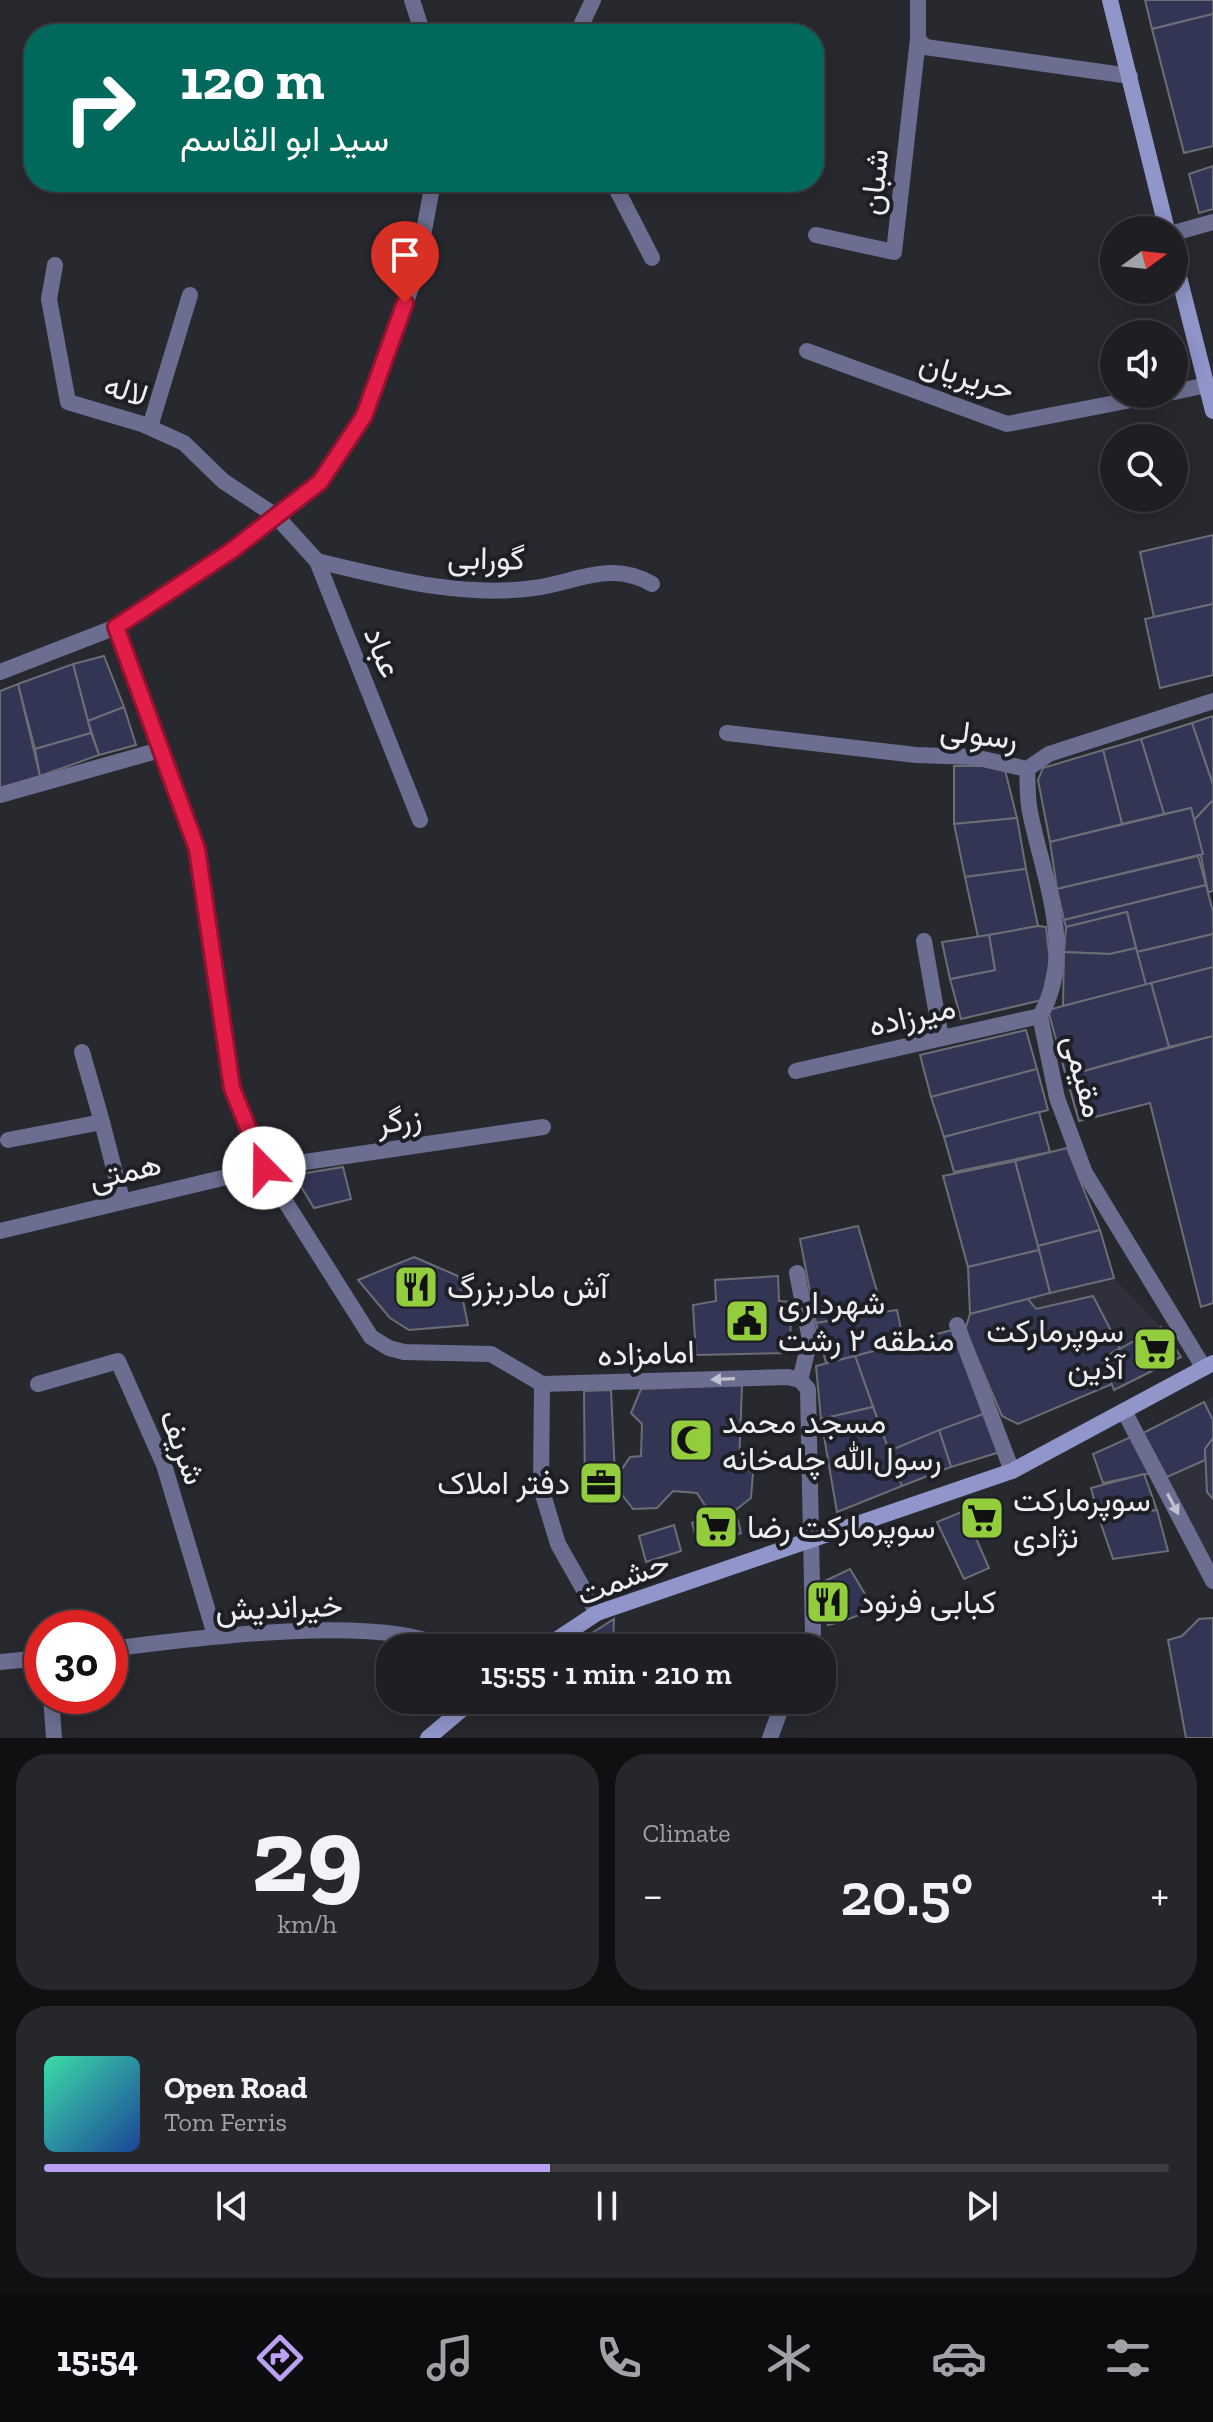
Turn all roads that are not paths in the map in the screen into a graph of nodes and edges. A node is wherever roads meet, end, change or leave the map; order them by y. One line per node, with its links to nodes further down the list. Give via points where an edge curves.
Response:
1 (412, 0): 5 (street)
2 (593, 0): 6 (street)
3 (918, 0): 7 (street, شبان)
4 (1110, 0): 8 (main road)
5 (420, 24)
6 (582, 24)
7 (918, 39): 8 (street, via 925,47); 14 (street, شبان, via 894,252)
8 (1130, 76): 11 (main road)
9 (431, 192): 25 (street, via 416,274 364,416 320,482)
10 (618, 192): 15 (street)
11 (1164, 216)
12 (1213, 222): 13 (street)
13 (1188, 229)
14 (816, 235)
15 (652, 258)
16 (55, 265): 24 (street, لاله, via 49,299 68,402)
17 (190, 295): 24 (street)
18 (1186, 304): 20 (main road)
19 (807, 351): 22 (street, حریریان, via 1007,424)
20 (1207, 385): 21 (street); 23 (main road)
21 (1188, 389)
22 (1100, 406)
23 (1213, 411)
24 (150, 427): 25 (street, لاله, via 184,443 223,481)
25 (276, 516): 26 (street, عباد); 28 (street)
26 (317, 561): 27 (street, گورابی, via 471,591 535,588 632,572); 35 (street, عباد)
27 (652, 584)
28 (116, 627): 29 (street); 32 (street)
29 (0, 672)
30 (1213, 701): 33 (street, رسولی, via 1049,754)
31 (727, 733): 33 (street, رسولی, via 974,757)
32 (160, 750): 34 (street); 44 (street, via 197,849 232,1088)
33 (1027, 769): 37 (street, مقیمی, via 1029,808 1057,927 1051,998)
34 (0, 795)
35 (420, 820)
36 (924, 941): 38 (street)
37 (1040, 1016): 38 (street, میرزاده); 49 (street, مقیمی, via 1057,1098 1085,1173)
38 (941, 1038): 40 (street, میرزاده)
39 (82, 1052): 41 (street)
40 (796, 1071)
41 (102, 1122): 43 (street); 45 (street)
42 (543, 1127): 44 (street, زرگر)
43 (8, 1140)
44 (264, 1168): 45 (street, همتی); 52 (street, via 371,1337 404,1352 491,1354)
45 (122, 1200): 46 (street, همتی)
46 (0, 1231)
47 (797, 1273): 50 (street, via 810,1340)
48 (957, 1325): 54 (street)
49 (1209, 1366): 53 (main road, حشمت)
50 (800, 1380): 52 (street, امامزاده, one-way to 52); 55 (street, via 808,1389)
51 (38, 1384): 61 (street, شریف, via 118,1361 164,1465)
52 (542, 1384): 57 (street, via 541,1488 558,1544)
53 (1124, 1411): 54 (main road, حشمت); 56 (street, one-way to 56)
54 (1012, 1471): 55 (main road, حشمت)
55 (812, 1539): 57 (main road, حشمت); 60 (street)
56 (1213, 1581)
57 (597, 1613): 59 (main road, حشمت)
58 (376, 1634): 61 (street, خیراندیش)
59 (565, 1634)
60 (813, 1634)
61 (215, 1635): 62 (street, خیراندیش)
62 (128, 1647)
63 (24, 1660): 64 (street)
64 (0, 1662)
65 (52, 1714): 68 (street)
66 (456, 1714): 69 (main road)
67 (779, 1714): 70 (street)
68 (54, 1738)
69 (428, 1738)
70 (770, 1738)

